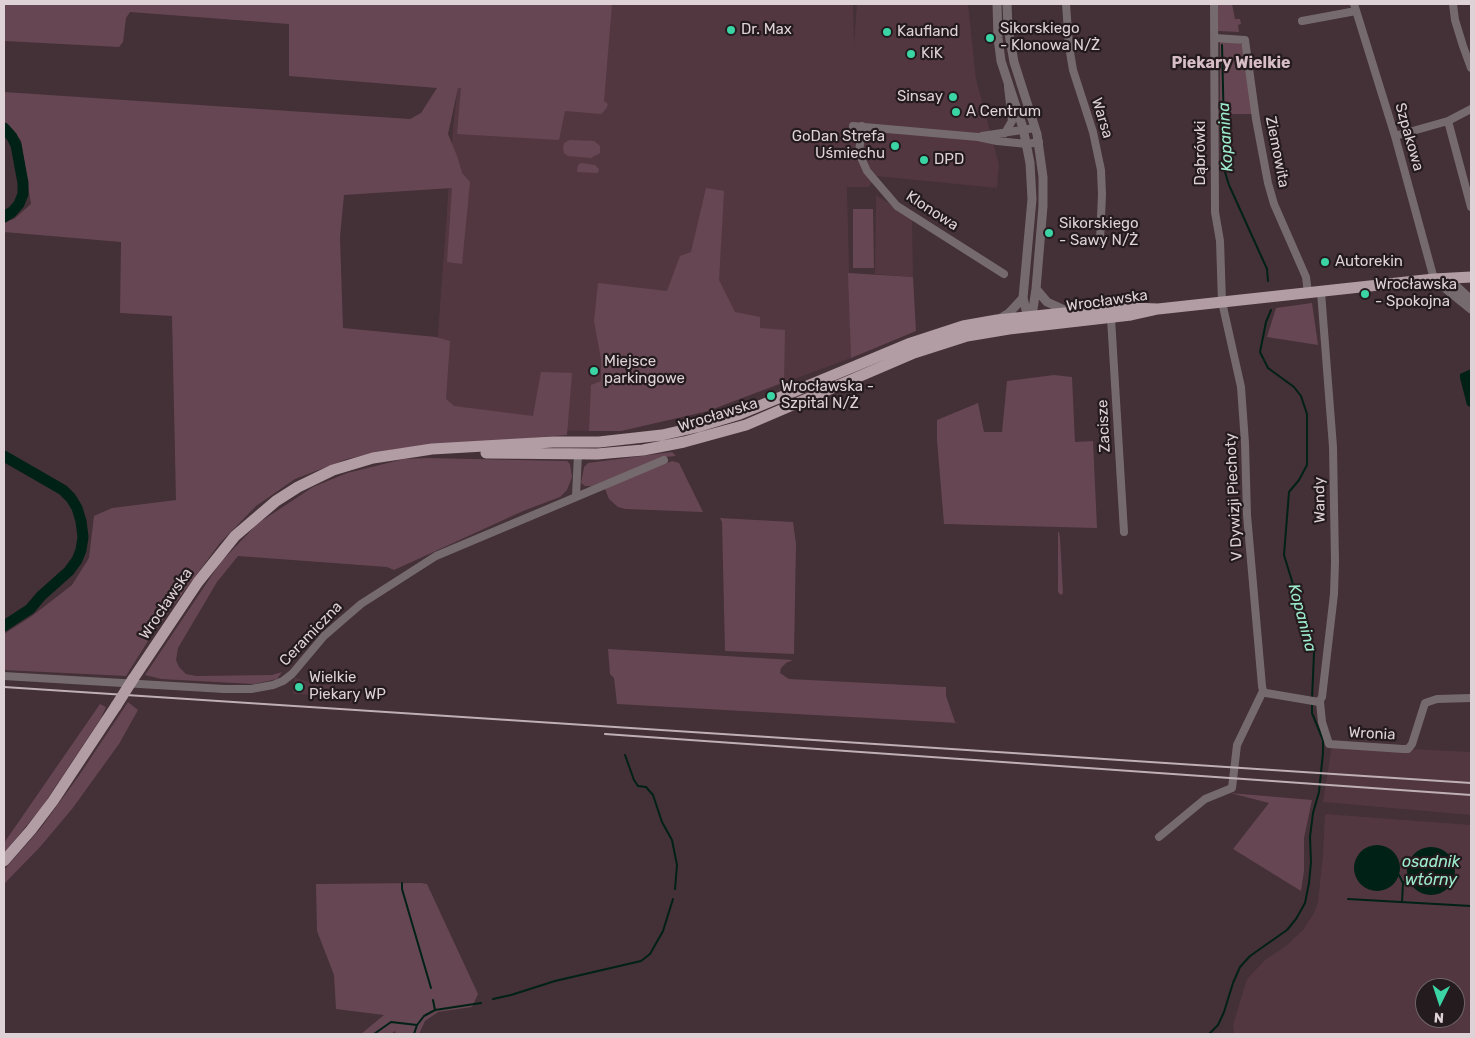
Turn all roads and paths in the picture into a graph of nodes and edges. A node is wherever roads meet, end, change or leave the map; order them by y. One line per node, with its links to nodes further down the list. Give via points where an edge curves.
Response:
1 (996, 4): 10 (street, via 1001,61)
2 (1007, 4): 15 (street, via 1014,62)
3 (1066, 4): 23 (street, Warsa, via 1073,70 1093,132 1101,170)
4 (1214, 4): 8 (street, Dąbrówki)
5 (1453, 4): 9 (street)
6 (1355, 8): 7 (street); 19 (street, Szpakowa)
7 (1302, 21)
8 (1215, 38): 30 (street, Ziemowita, via 1245,40 1268,183 1306,277); 34 (street, Dąbrówki, via 1215,212 1220,241)
9 (1471, 68)
10 (1008, 82): 16 (street); 17 (street, via 1012,121)
11 (1471, 109): 12 (street)
12 (1448, 121): 19 (street); 22 (street)
13 (853, 126): 14 (street)
14 (862, 126): 18 (street); 24 (street, Klonowa, via 859,153 867,171 898,206)
15 (1035, 128): 16 (street); 20 (street)
16 (1024, 130): 17 (street); 21 (street)
17 (1005, 133): 18 (street)
18 (978, 136): 21 (street)
19 (1395, 136): 27 (street, Szpakowa)
20 (1038, 142): 21 (street); 28 (street, via 1044,194)
21 (1027, 144): 32 (street, via 1032,199)
22 (1471, 207)
23 (1100, 241)
24 (1004, 274)
25 (1471, 276): 26 (main road, Wrocławska)
26 (1451, 278): 27 (main road, Wrocławska); 31 (street, via 1449,286); 33 (street)
27 (1434, 279): 29 (main road, Wrocławska); 31 (street)
28 (1036, 289): 37 (street, via 1047,302); 38 (street)
29 (1321, 292): 30 (main road, Wrocławska); 51 (street, Wandy, via 1333,447 1335,562 1334,594)
30 (1308, 293): 34 (main road, Wrocławska)
31 (1455, 296): 36 (street)
32 (1023, 298): 38 (street); 40 (street, via 1009,314)
33 (1471, 300)
34 (1222, 302): 35 (main road, Wrocławska); 49 (street, V Dywizji Piechoty, via 1241,386 1247,515)
35 (1158, 309): 37 (main road, Wrocławska); 39 (main road, Wrocławska)
36 (1471, 309)
37 (1070, 312): 38 (main road, Wrocławska)
38 (1030, 316): 40 (main road, Wrocławska); 41 (street); 42 (street)
39 (1111, 318): 41 (main road, Wrocławska); 47 (street, Zacisze)
40 (997, 320): 43 (main road, Wrocławska, via 922,338 740,414 682,431 620,440)
41 (1045, 325): 42 (main road, Wrocławska)
42 (1009, 329): 44 (main road, Wrocławska, via 939,344 717,434 643,450)
43 (421, 452): 44 (main road, Wrocławska); 54 (main road, Wrocławska, bridge, via 373,458 333,470 276,501 235,536 198,582 45,812)
44 (578, 454): 46 (street)
45 (664, 460): 46 (street, Ceramiczna)
46 (576, 496): 48 (street, Ceramiczna, via 436,556 398,579 342,619 292,674 273,685 224,689)
47 (1124, 532)
48 (4, 676)
49 (1263, 691): 51 (street, via 1275,696); 53 (street, via 1237,745 1232,788 1204,799)
50 (1471, 698): 52 (street, Wronia, via 1437,699 1425,703 1408,748)
51 (1318, 702): 52 (street, Wandy)
52 (1330, 744)
53 (1159, 837)
54 (4, 862)

